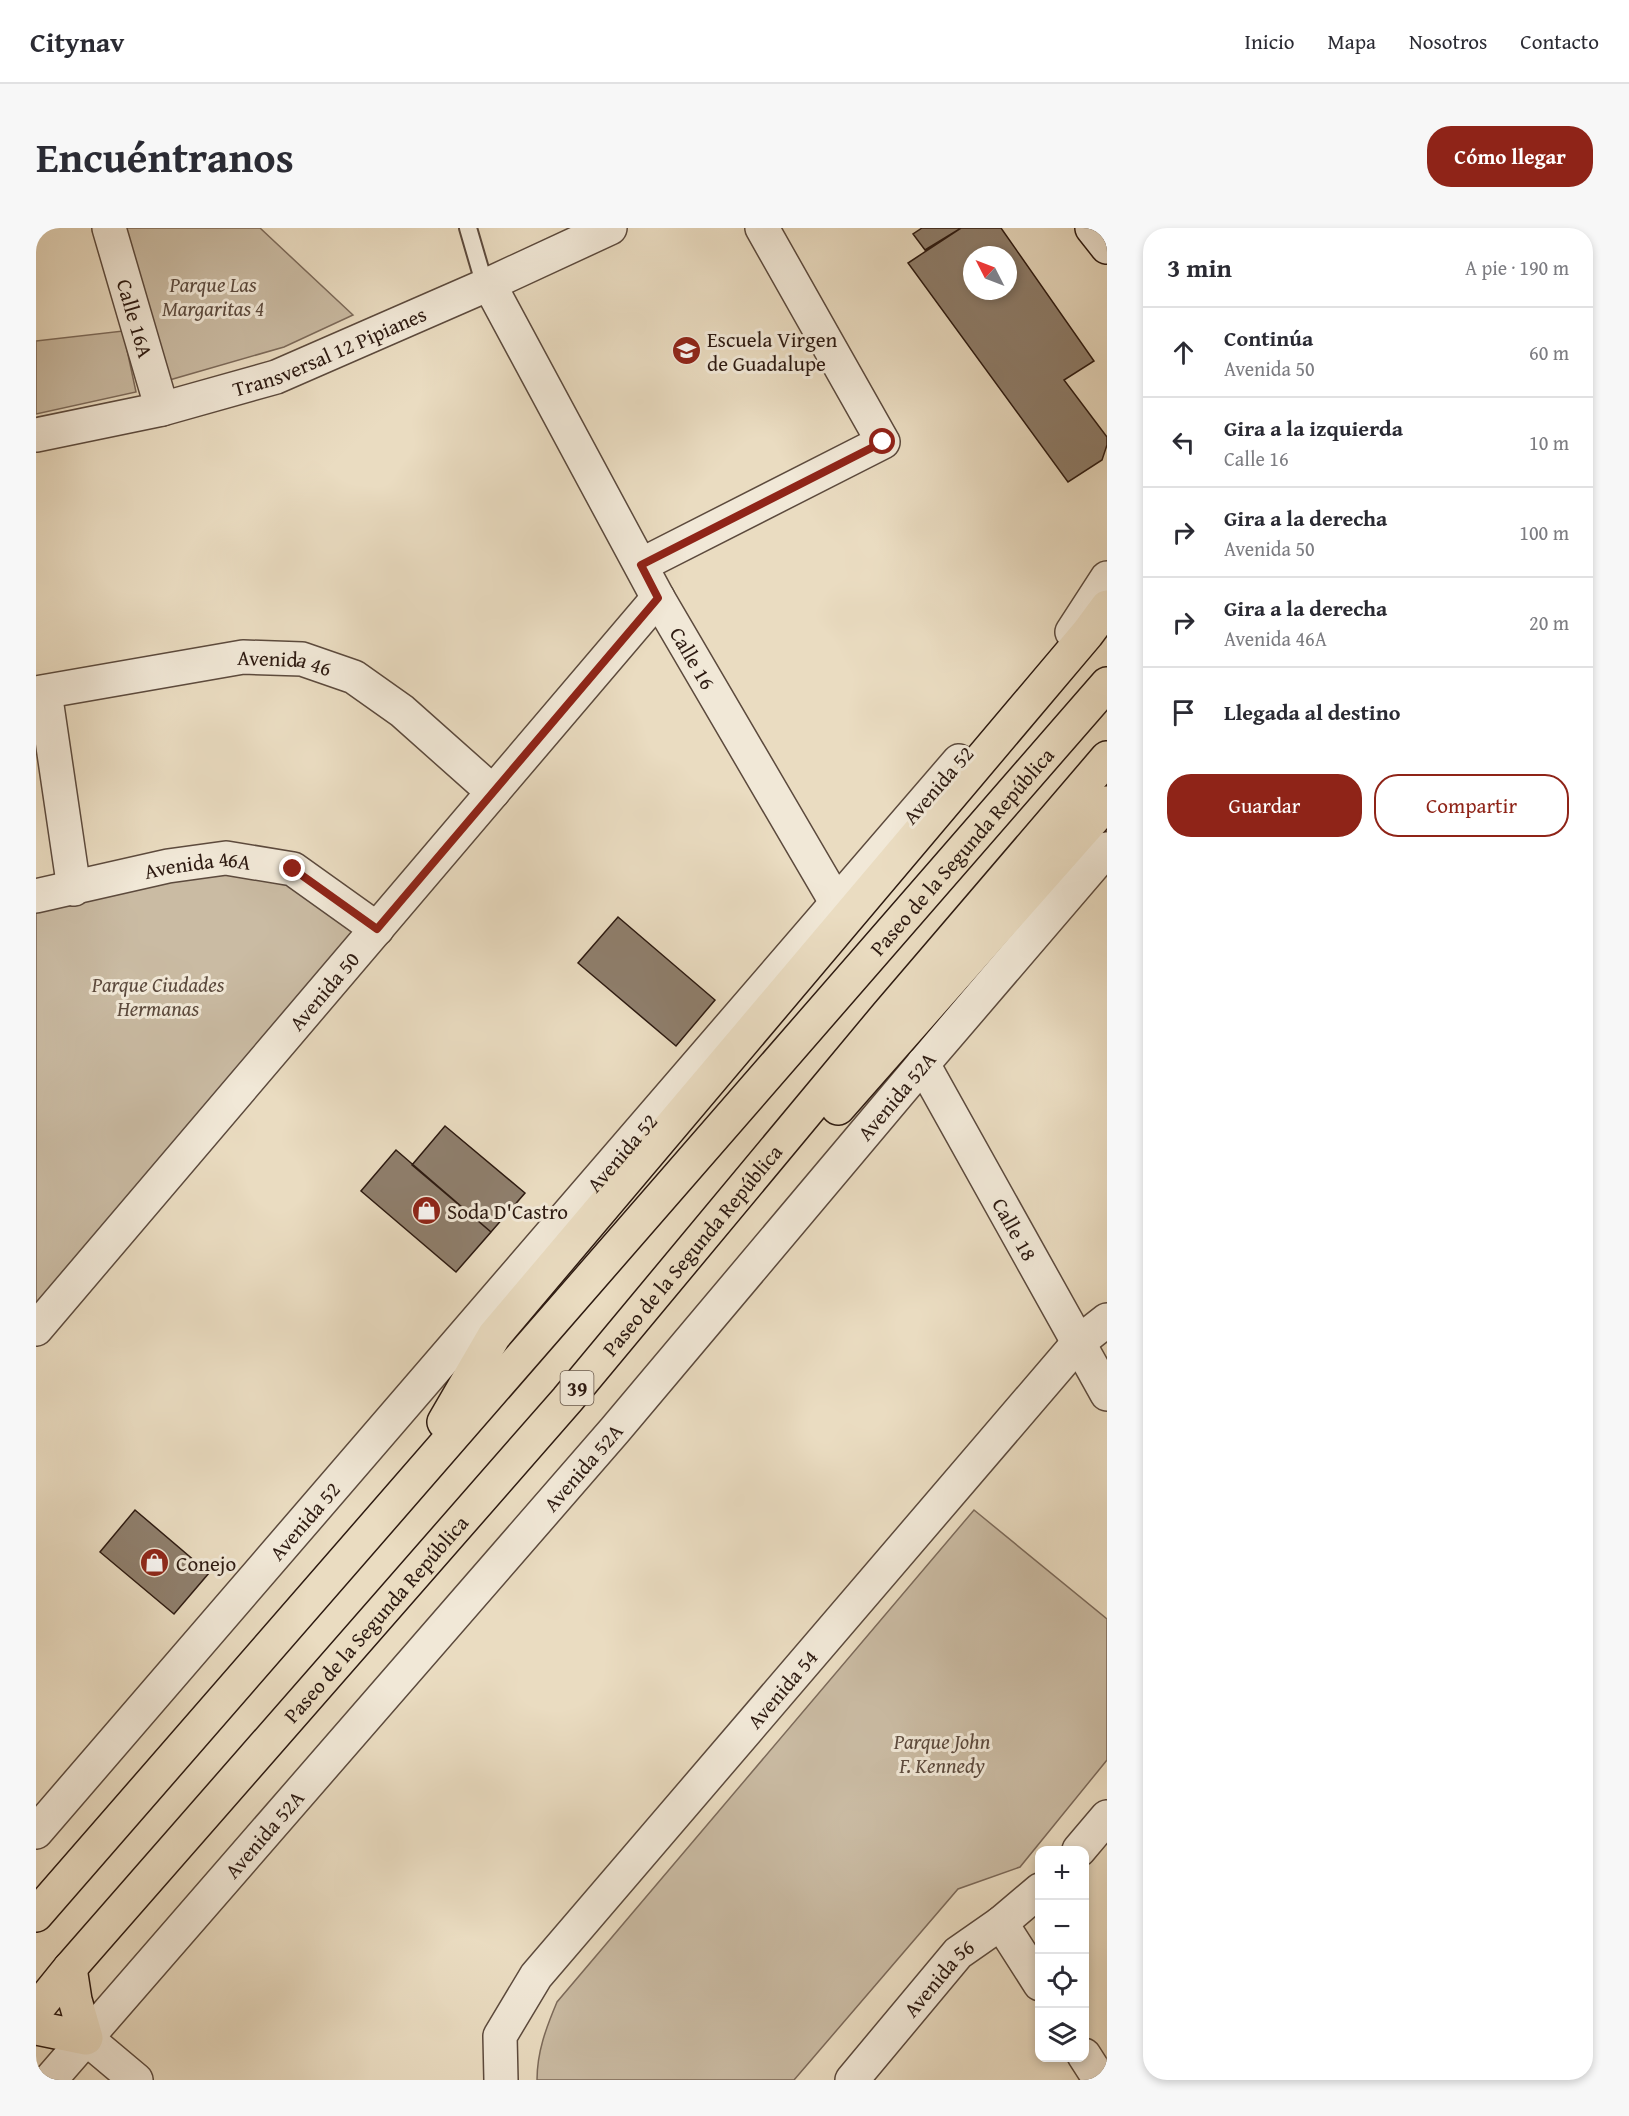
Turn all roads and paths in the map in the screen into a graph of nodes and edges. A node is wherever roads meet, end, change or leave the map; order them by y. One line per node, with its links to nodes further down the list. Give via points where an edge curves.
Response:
1 (109, 228): 6 (street, Calle 16A)
2 (468, 228): 5 (lane)
3 (610, 228): 5 (street, Transversal 12 Pipianes)
4 (762, 228): 8 (street, via 883,442)
5 (487, 285): 6 (street, Transversal 12 Pipianes, via 276,377); 8 (street, Calle 16)
6 (162, 409): 7 (street, Transversal 12 Pipianes)
7 (36, 435)
8 (641, 565): 10 (street, Calle 16)
9 (1107, 579): 20 (street, Avenida 52, via 1077,625)
10 (658, 598): 15 (street, Avenida 50); 20 (street, Calle 16)
11 (1107, 608): 28 (highway, via 494,1336)
12 (1107, 684): 28 (highway, Paseo de la Segunda República)
13 (40, 692): 15 (street, Avenida 46, via 243,657 302,659 354,677 402,711); 18 (street)
14 (1107, 758): 27 (highway, Paseo de la Segunda República / 39)
15 (493, 792): 21 (street, Avenida 50)
16 (1107, 803): 27 (highway, via 741,1218)
17 (1107, 849): 22 (street, Avenida 52A)
18 (74, 889): 19 (street, Avenida 46A); 21 (street, Avenida 46A, via 168,866 225,858 293,869)
19 (36, 896)
20 (836, 902): 30 (street, Avenida 52)
21 (377, 929): 24 (street, Avenida 50)
22 (923, 1064): 25 (street, Calle 18); 39 (street, Avenida 52A, via 615,1430)
23 (1107, 1320): 25 (street, Avenida 54)
24 (36, 1329)
25 (1079, 1342): 26 (street, Calle 18); 43 (street, Avenida 54, via 536,1976 500,2036)
26 (1107, 1394)
27 (567, 1400): 35 (highway, Paseo de la Segunda República / 39)
28 (404, 1490): 33 (highway, Paseo de la Segunda República)
29 (1107, 1818): 31 (street)
30 (36, 1832)
31 (1083, 1846)
32 (1035, 1894): 34 (street, Avenida 56)
33 (36, 1915)
34 (1001, 1923): 36 (street); 44 (street, Avenida 56, via 958,1953)
35 (70, 1968): 37 (highway, Paseo de la Segunda República / 39); 39 (highway)
36 (1035, 1976)
37 (36, 2010)
38 (36, 2028): 39 (highway)
39 (86, 2038): 41 (street, Avenida 52A); 42 (street)
40 (1089, 2062): 45 (street)
41 (50, 2080)
42 (136, 2080)
43 (501, 2080)
44 (852, 2080)
45 (1101, 2080)

